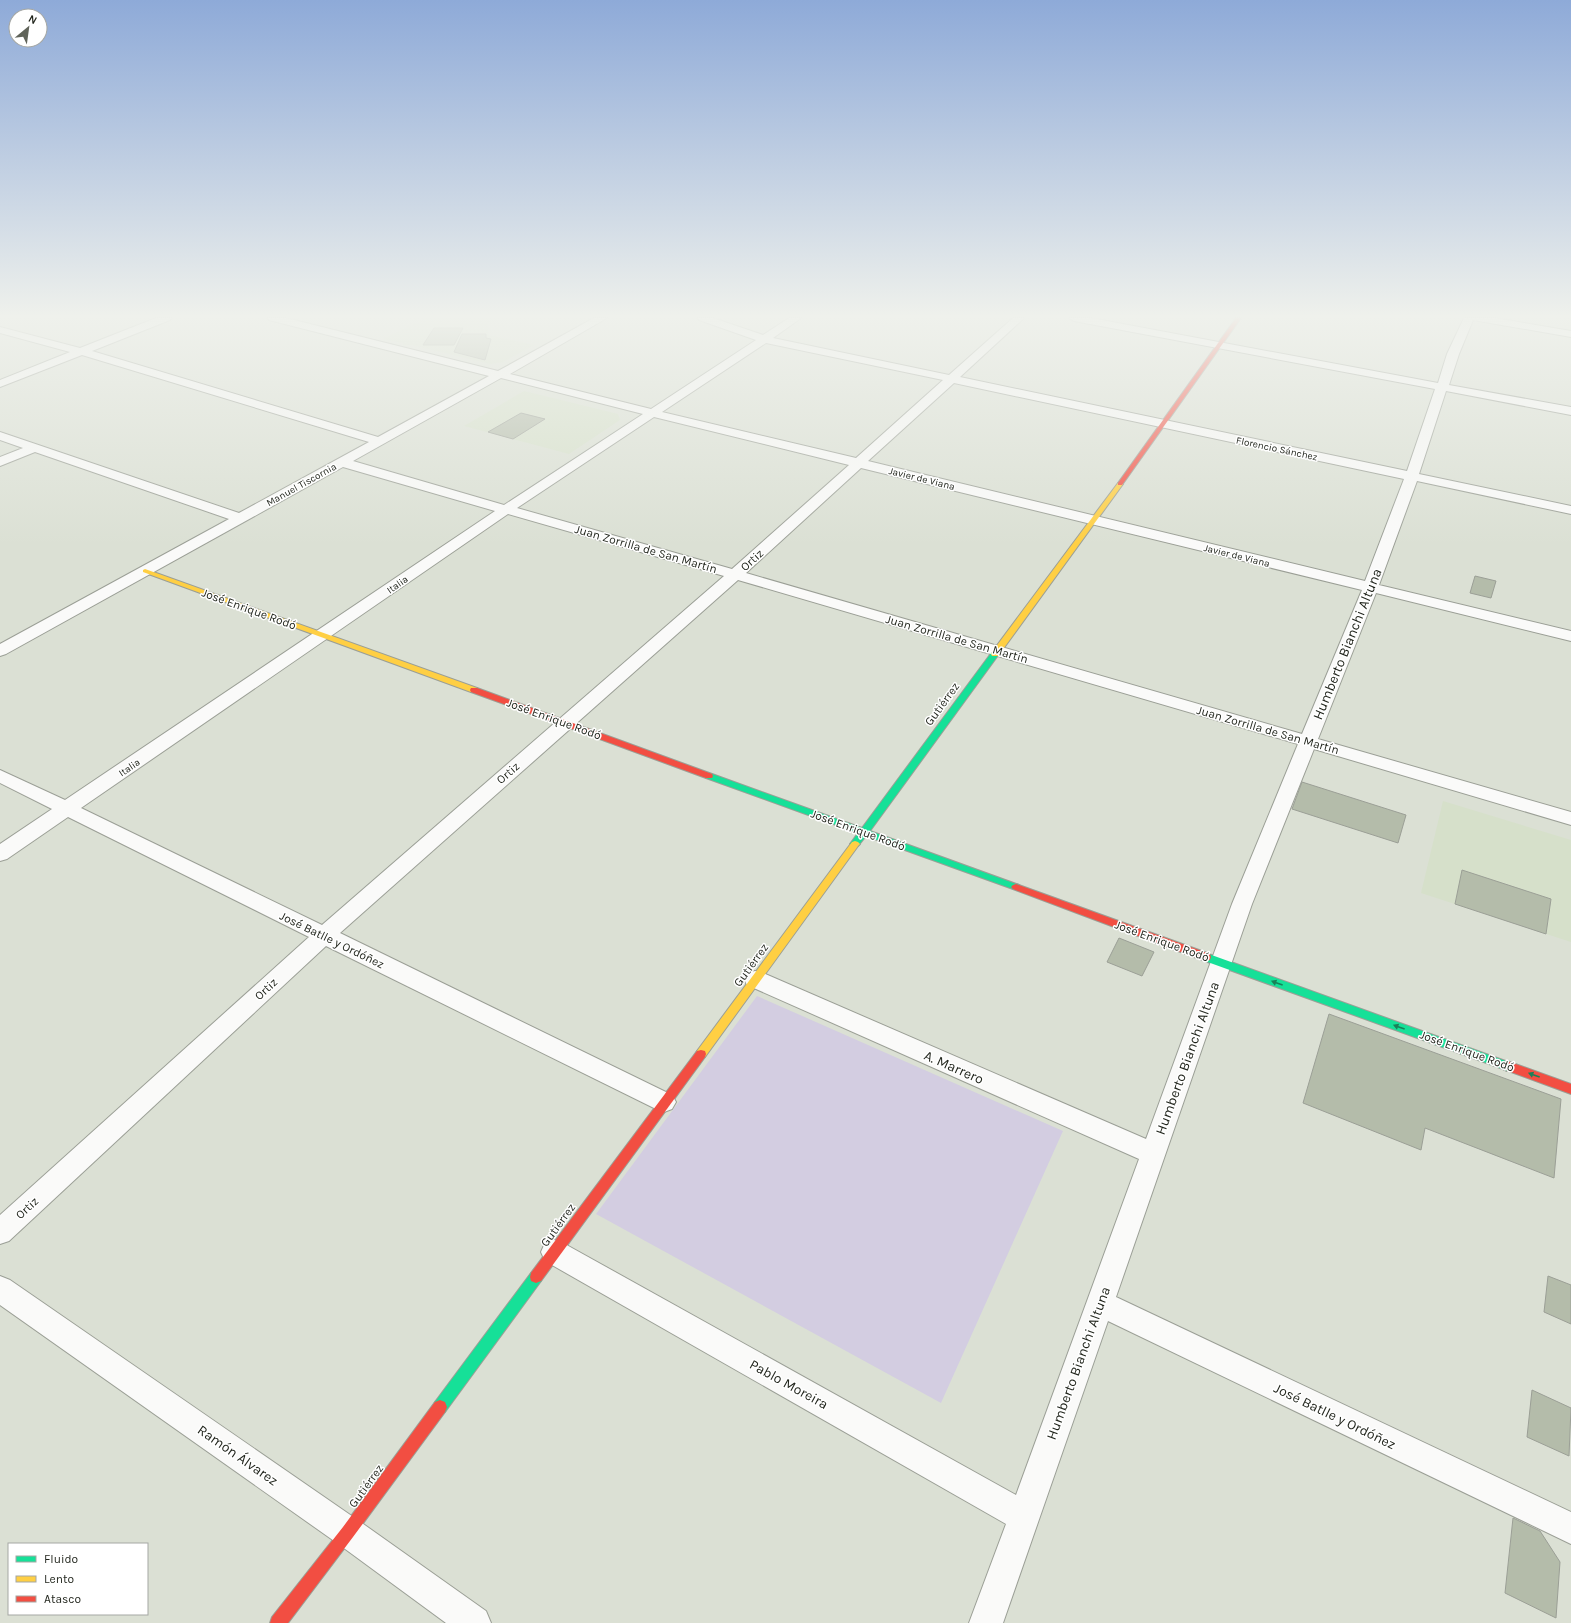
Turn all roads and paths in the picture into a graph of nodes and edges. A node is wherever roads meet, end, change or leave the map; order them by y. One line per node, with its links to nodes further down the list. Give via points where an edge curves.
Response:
1 (221, 394): 14 (street)
2 (464, 394): 14 (street, Manuel Tiscornia)
3 (579, 394): 11 (street, Javier de Viana)
4 (681, 394): 11 (street, Italia)
5 (936, 394): 18 (street, Ortiz)
6 (1021, 394): 12 (street, Florencio Sánchez)
7 (1185, 394): 12 (street, Gutiérrez)
8 (1440, 394): 19 (street, Humberto Bianchi Altuna)
9 (1478, 394): 10 (street)
10 (1571, 411)
11 (653, 412): 18 (street, Javier de Viana); 20 (street, Italia)
12 (1164, 424): 19 (street, Florencio Sánchez); 23 (street, Gutiérrez)
13 (0, 436): 15 (street)
14 (379, 441): 17 (street, Manuel Tiscornia)
15 (34, 448): 16 (street); 22 (street)
16 (0, 462)
17 (342, 462): 20 (street, Juan Zorrilla de San Martín); 22 (street, Manuel Tiscornia)
18 (859, 463): 23 (street, Javier de Viana); 25 (street, Ortiz)
19 (1412, 476): 21 (street, Florencio Sánchez); 26 (street, Humberto Bianchi Altuna)
20 (507, 509): 25 (street, Juan Zorrilla de San Martín); 27 (street, Italia)
21 (1571, 510)
22 (241, 518): 24 (street, Manuel Tiscornia)
23 (1093, 520): 26 (street, Javier de Viana); 29 (street, Gutiérrez)
24 (145, 570): 27 (street, José Enrique Rodó); 30 (street, Manuel Tiscornia)
25 (736, 574): 29 (street, Juan Zorrilla de San Martín); 31 (street, Ortiz)
26 (1370, 588): 28 (street, Javier de Viana); 32 (street, Humberto Bianchi Altuna)
27 (322, 636): 31 (street, José Enrique Rodó); 34 (street, Italia)
28 (1571, 636)
29 (996, 650): 32 (street, Juan Zorrilla de San Martín); 36 (street, Gutiérrez)
30 (0, 651)
31 (565, 723): 36 (street, José Enrique Rodó); 38 (street, Ortiz)
32 (1308, 742): 35 (street, Juan Zorrilla de San Martín); 39 (street, Humberto Bianchi Altuna, via 1242,904)
33 (0, 776): 34 (street, José Batlle y Ordóñez)
34 (68, 808): 37 (street, Italia); 38 (street, José Batlle y Ordóñez)
35 (1571, 819)
36 (863, 832): 39 (street, José Enrique Rodó); 40 (street, Gutiérrez)
37 (0, 854)
38 (323, 936): 42 (street, José Batlle y Ordóñez); 44 (street, Ortiz)
39 (1221, 963): 41 (street, José Enrique Rodó, one-way to 39); 43 (street, Humberto Bianchi Altuna)
40 (755, 979): 42 (street, Gutiérrez); 43 (street, A. Marrero)
41 (1571, 1089)
42 (664, 1102): 45 (street, Gutiérrez)
43 (1153, 1154): 47 (street, Humberto Bianchi Altuna)
44 (0, 1232)
45 (554, 1252): 48 (street, Pablo Moreira); 50 (street, Gutiérrez)
46 (0, 1289): 50 (street, Ramón Álvarez)
47 (1100, 1303): 48 (street, Humberto Bianchi Altuna); 49 (street, José Batlle y Ordóñez)
48 (1024, 1517): 53 (street, Humberto Bianchi Altuna)
49 (1571, 1528)
50 (348, 1532): 51 (street, Gutiérrez); 52 (street, Ramón Álvarez)
51 (278, 1623)
52 (474, 1623)
53 (986, 1623)

